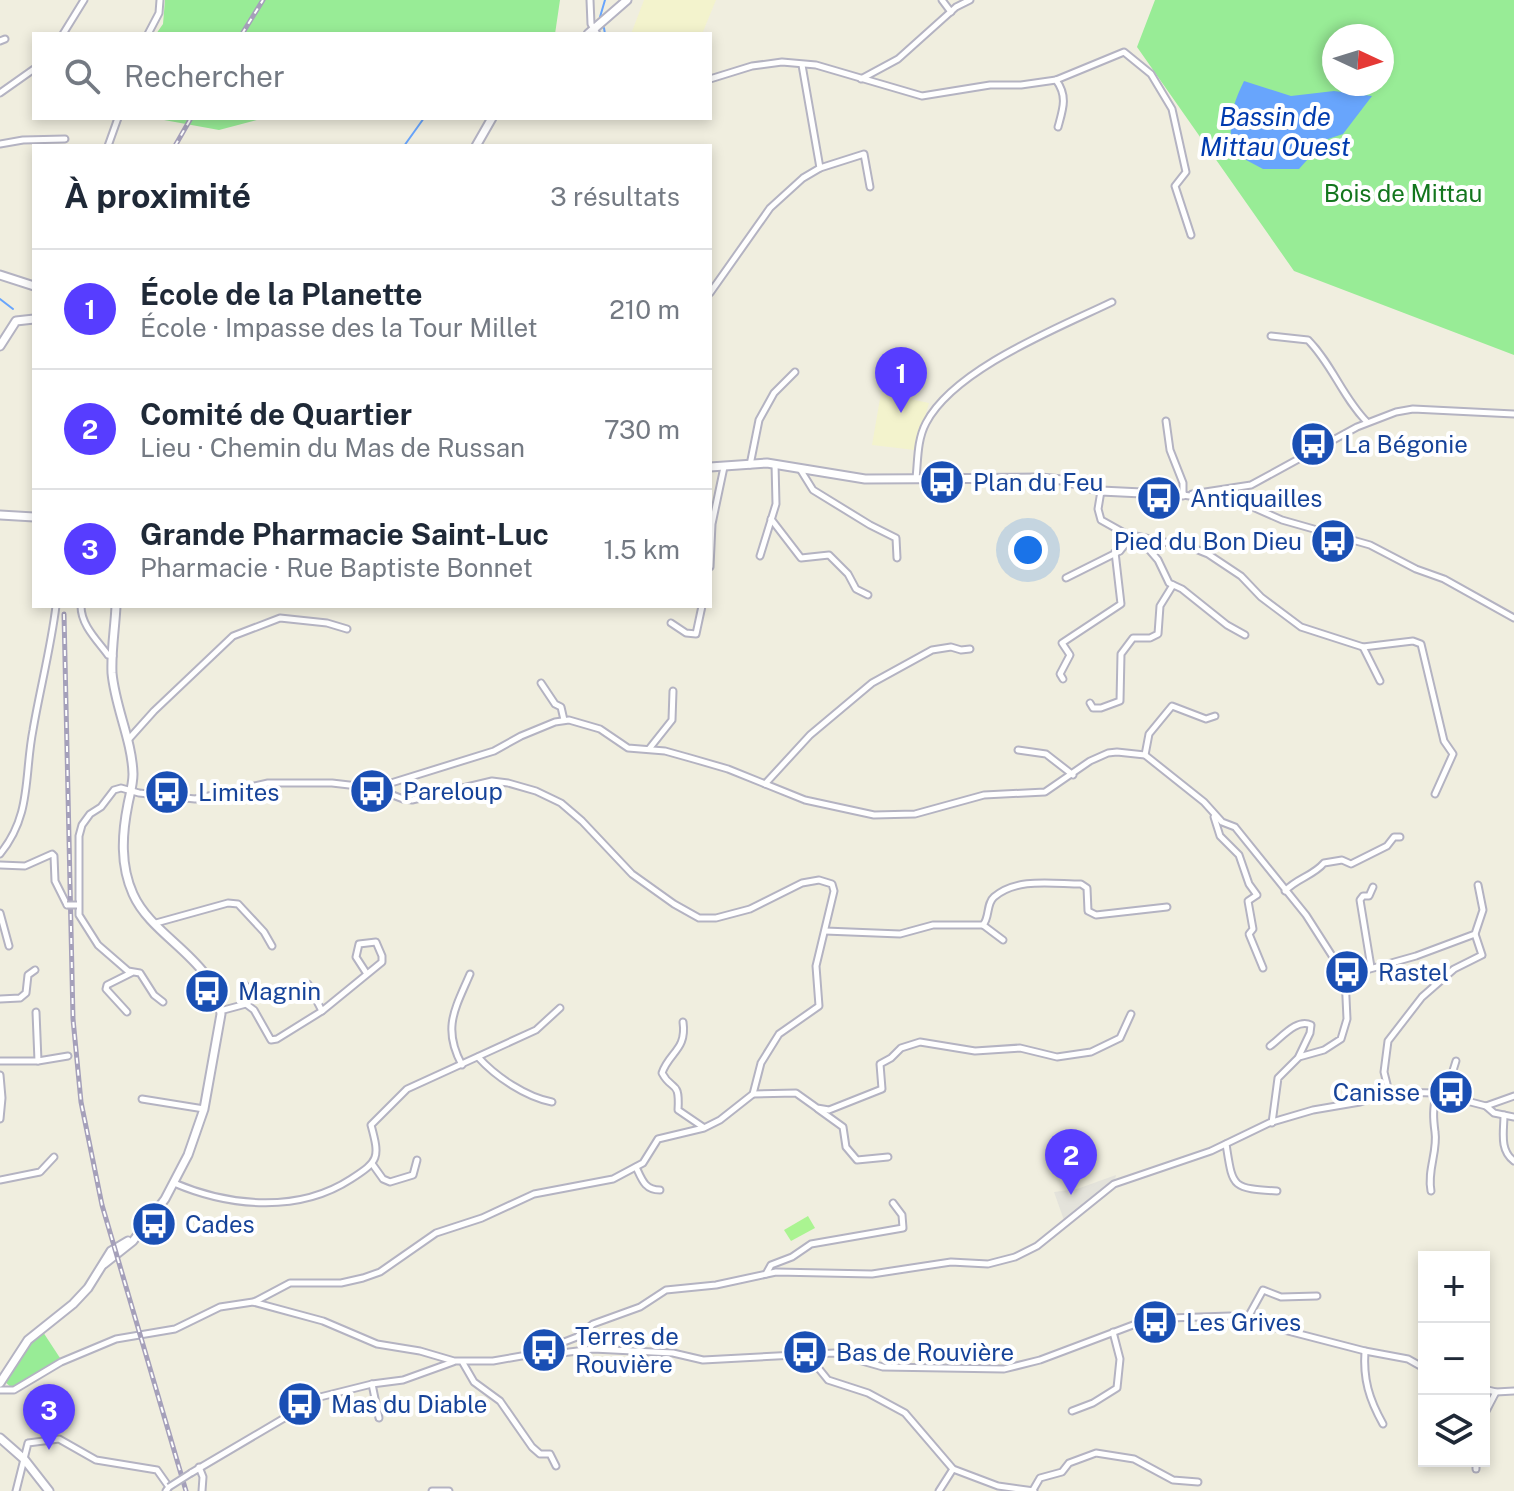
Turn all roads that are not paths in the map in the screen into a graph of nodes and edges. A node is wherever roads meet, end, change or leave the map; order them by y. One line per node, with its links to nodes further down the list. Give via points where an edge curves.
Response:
1 (84, 0): 9 (street)
2 (160, 0): 10 (street)
3 (590, 0): 8 (street)
4 (625, 0): 8 (street)
5 (942, 0): 7 (street)
6 (970, 0): 7 (street)
7 (951, 12): 14 (street, via 898,59)
8 (595, 31)
9 (64, 32)
10 (149, 32)
11 (802, 65): 13 (street, via 771,63); 14 (street); 24 (street)
12 (32, 70): 16 (street)
13 (712, 78)
14 (860, 80): 15 (street, via 922,96)
15 (1056, 80): 19 (street, via 1065,102); 26 (street, via 1124,52 1151,74 1172,109 1186,172 1175,186)
16 (0, 93)
17 (117, 120): 22 (street)
18 (491, 120): 23 (street)
19 (1058, 127)
20 (65, 139): 21 (street)
21 (0, 144)
22 (109, 144)
23 (477, 144)
24 (820, 168): 25 (street, via 864,154); 29 (street, via 770,208)
25 (870, 187)
26 (1191, 235)
27 (0, 275): 28 (street)
28 (32, 285)
29 (712, 290)
30 (1112, 302): 43 (street, via 995,361 942,401 925,425)
31 (32, 319): 33 (street, via 16,321)
32 (1271, 336): 37 (street, via 1308,340)
33 (0, 346)
34 (795, 372): 39 (street, via 774,393 759,420)
35 (1514, 414): 37 (street, via 1413,409)
36 (1166, 421): 45 (street, via 1170,450)
37 (1367, 422): 45 (street, via 1251,485)
38 (775, 464): 39 (street); 42 (street); 48 (street)
39 (750, 465): 41 (street)
40 (712, 467): 41 (street)
41 (724, 467): 49 (street)
42 (800, 469): 43 (street, via 865,479); 53 (street, via 813,490 896,538)
43 (916, 478): 44 (street, via 1041,478)
44 (1101, 491): 45 (street); 50 (street, via 1101,520)
45 (1187, 495): 61 (street, via 1248,505 1370,545)
46 (0, 515): 47 (street)
47 (32, 517)
48 (771, 519): 52 (street); 56 (street, via 801,558 829,555 860,593)
49 (712, 524)
50 (1136, 537): 51 (street); 55 (street); 65 (street, via 1208,554 1293,624)
51 (1115, 552): 54 (street); 68 (street, via 1121,604 1062,643 1070,655 1061,667)
52 (760, 556)
53 (897, 558)
54 (1066, 578)
55 (1173, 585): 64 (street); 72 (street, via 1160,606 1158,634 1133,638 1121,654 1120,701 1101,708)
56 (868, 595)
57 (56, 608): 86 (street, via 29,750 28,786 11,840)
58 (81, 608): 67 (street, via 93,636)
59 (116, 608): 67 (street)
60 (702, 608): 62 (street, via 696,634)
61 (1514, 618)
62 (671, 623)
63 (347, 629): 75 (street, via 280,618 233,636)
64 (1245, 635)
65 (1363, 647): 69 (street); 83 (street, via 1421,644 1444,741 1453,754)
66 (970, 649): 80 (street, via 932,650 872,683 810,735)
67 (113, 656): 75 (street)
68 (1063, 679)
69 (1380, 681)
70 (541, 683): 74 (street, via 561,707)
71 (673, 691): 76 (street, via 672,720)
72 (1090, 703)
73 (1215, 716): 78 (street, via 1206,719 1172,706 1149,734)
74 (564, 720): 76 (street, via 593,726 628,748); 81 (street, via 494,751)
75 (127, 740): 82 (street)
76 (649, 750): 80 (street, via 703,761)
77 (1018, 750): 79 (street, via 1046,754)
78 (1145, 755): 79 (street, via 1108,753); 84 (street)
79 (1073, 775): 80 (street, via 1045,792 984,795 899,816 805,800)
80 (765, 784)
81 (375, 788): 82 (street, via 268,783 195,799); 96 (street, via 412,800 492,781 536,791 582,821 632,874 699,918 750,909 802,883 832,884)
82 (131, 791): 91 (street, via 114,790 82,825); 94 (street, via 124,864 136,900)
83 (1435, 794)
84 (1212, 812): 90 (street, via 1235,827); 102 (street, via 1220,836 1239,855 1257,895 1248,901 1253,929 1249,934)
85 (1400, 837): 90 (street, via 1351,864 1324,863)
86 (0, 854)
87 (0, 865): 91 (street, bridge, via 25,866 52,854 55,881 67,905)
88 (1478, 885): 97 (street, via 1483,910)
89 (1373, 887): 101 (street, via 1360,900)
90 (1285, 891): 107 (street)
91 (78, 905): 104 (street, via 98,945)
92 (1167, 907): 95 (street, via 1096,915 1088,911 1087,888 1081,884 1032,883 995,896)
93 (0, 913): 99 (street)
94 (156, 923): 100 (street, via 238,904); 114 (street, via 199,968)
95 (983, 925): 96 (street, via 933,925 900,934); 98 (street)
96 (825, 931): 131 (street, via 816,966 819,1006 779,1034 761,1063)
97 (1475, 934): 101 (street); 129 (street, via 1482,955 1454,969 1422,997 1388,1041 1384,1072)
98 (1003, 940)
99 (9, 946)
100 (272, 946)
101 (1371, 967): 107 (street)
102 (1263, 968)
103 (35, 970): 110 (street, via 20,998)
104 (132, 972): 111 (street, via 140,973); 117 (street, via 106,989)
105 (367, 974): 105 (street, via 383,960 376,942 359,944 357,960); 115 (street)
106 (470, 974): 127 (street, via 451,1016 452,1041)
107 (1345, 976): 123 (street, via 1347,1019 1341,1039)
108 (308, 984): 115 (street)
109 (245, 985): 112 (street)
110 (0, 999)
111 (163, 1002)
112 (246, 1004): 114 (street); 115 (street, via 271,1040)
113 (560, 1008): 122 (street, via 536,1030)
114 (220, 1011): 138 (street)
115 (322, 1011)
116 (36, 1012): 125 (street)
117 (127, 1012)
118 (1131, 1014): 137 (street, via 1120,1038 1091,1052 1057,1057 1020,1048 975,1051 920,1042 880,1064 882,1089 829,1110)
119 (683, 1022): 143 (street, via 679,1050 662,1073 679,1095 678,1110)
120 (1270, 1046): 123 (street, via 1308,1023 1310,1033)
121 (68, 1056): 125 (street)
122 (478, 1057): 127 (street); 135 (street, via 529,1095)
123 (1299, 1057): 142 (street, via 1278,1078)
124 (0, 1061): 125 (street)
125 (38, 1061)
126 (1456, 1061): 134 (street, via 1450,1080 1457,1088)
127 (462, 1065): 149 (street, via 407,1089 375,1118)
128 (0, 1075): 141 (street)
129 (1389, 1092): 130 (street); 142 (street)
130 (1436, 1093): 134 (street); 155 (street)
131 (753, 1094): 137 (street, via 796,1093); 143 (street)
132 (1514, 1096): 136 (street)
133 (142, 1099): 138 (street)
134 (1455, 1099): 136 (street)
135 (552, 1102)
136 (1486, 1106): 139 (street)
137 (817, 1108): 146 (street, via 843,1127 846,1147 857,1160)
138 (204, 1109): 152 (street)
139 (1504, 1115): 140 (street); 148 (street, via 1504,1149)
140 (1514, 1117)
141 (0, 1119)
142 (1272, 1123): 144 (street)
143 (704, 1128): 150 (street, via 658,1139)
144 (1226, 1144): 154 (street, via 1238,1186); 157 (street, via 1114,1184 1037,1246 1015,1257 872,1274)
145 (54, 1157): 151 (street, via 40,1172)
146 (888, 1157)
147 (417, 1160): 149 (street, via 413,1175 399,1181 383,1179)
148 (1514, 1161)
149 (373, 1165): 152 (street, via 338,1188 298,1202 231,1200)
150 (636, 1167): 153 (street, via 646,1186); 159 (street, via 613,1179 534,1194 436,1233 380,1272 341,1283 290,1283)
151 (0, 1180)
152 (174, 1183): 168 (street, via 142,1229 111,1251 73,1304 28,1340)
153 (660, 1190)
154 (1277, 1191)
155 (1431, 1191)
156 (893, 1203): 157 (street, via 903,1228 811,1244 771,1265)
157 (765, 1275): 163 (street, via 666,1290 640,1307)
158 (1317, 1296): 160 (street, via 1281,1297 1263,1290)
159 (253, 1302): 165 (street, via 323,1321 377,1344); 170 (street, via 220,1307 175,1329 116,1339 61,1362 14,1390)
160 (1247, 1319): 161 (street, via 1170,1318); 162 (street)
161 (1113, 1332): 164 (street, via 1004,1369 883,1367 834,1353); 175 (street, via 1120,1359 1117,1388)
162 (1365, 1351): 167 (street); 177 (street, via 1370,1401)
163 (533, 1354): 164 (street, via 593,1349 727,1360); 166 (street)
164 (806, 1354): 182 (street, via 828,1380 905,1413)
165 (454, 1361): 166 (street); 169 (street, via 403,1380)
166 (463, 1363): 180 (street, via 474,1382 500,1401 532,1447 550,1454)
167 (1418, 1365)
168 (0, 1383)
169 (372, 1384): 176 (street); 181 (street, via 320,1397)
170 (0, 1390)
171 (1490, 1390): 173 (street)
172 (1514, 1391): 173 (street)
173 (1496, 1392): 174 (street)
174 (1490, 1404)
175 (1072, 1411)
176 (379, 1418)
177 (1383, 1424)
178 (0, 1438): 179 (street)
179 (24, 1459): 184 (street, via 28,1443 59,1439 96,1460 157,1470); 185 (street); 186 (street)
180 (556, 1466)
181 (199, 1467): 184 (street, bridge); 187 (street)
182 (953, 1469): 190 (street); 191 (street, via 998,1486)
183 (1198, 1482): 191 (street, via 1173,1480 1134,1459 1096,1453 1040,1478)
184 (167, 1489)
185 (16, 1491)
186 (49, 1491)
187 (202, 1491)
188 (432, 1491): 189 (street)
189 (449, 1491)
190 (939, 1491)
191 (1033, 1491)

